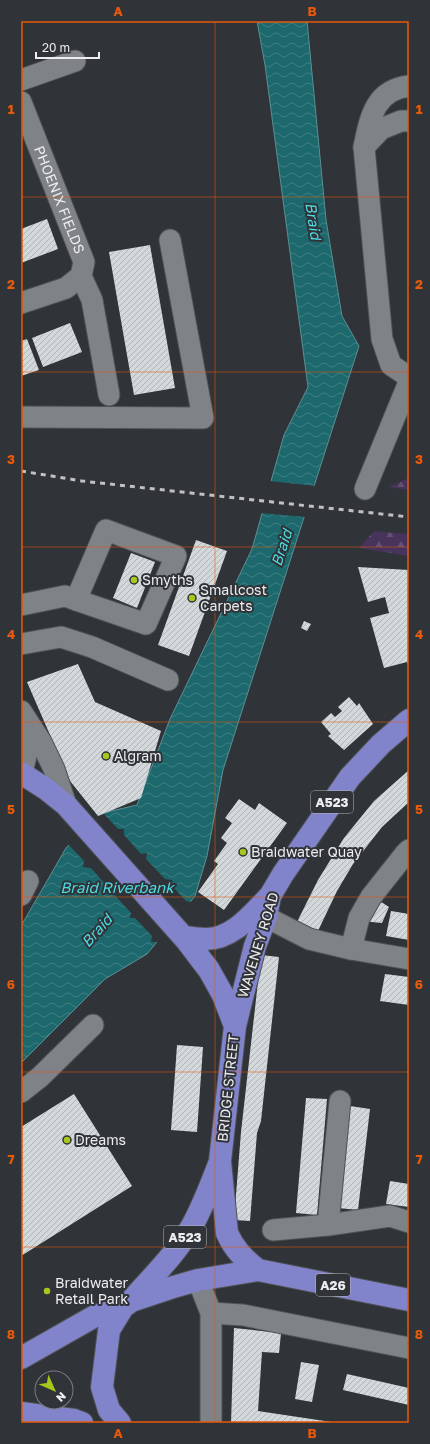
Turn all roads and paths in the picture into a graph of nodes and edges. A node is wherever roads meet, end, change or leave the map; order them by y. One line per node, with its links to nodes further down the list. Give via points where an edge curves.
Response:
1 (75, 61): 2 (street)
2 (21, 80)
3 (409, 86): 6 (street, via 390,92 378,102 370,118)
4 (21, 102): 8 (street, PHOENIX FIELDS, via 84,262)
5 (409, 121): 6 (street, via 381,128)
6 (364, 147): 10 (street, via 382,338 391,365)
7 (170, 240): 13 (street, via 203,418)
8 (81, 276): 9 (street, via 66,288); 12 (street, PHOENIX FIELDS, via 92,300)
9 (21, 303)
10 (409, 377)
11 (409, 382): 14 (street)
12 (109, 395)
13 (21, 416)
14 (365, 489)
15 (76, 600): 15 (street, via 146,624 176,556 106,530); 16 (street, via 66,596)
16 (21, 605)
17 (21, 644): 18 (street, via 61,637 92,647)
18 (168, 680)
19 (21, 711): 21 (street, via 27,752); 22 (street, via 50,762)
20 (409, 720): 24 (main road, WAVENEY ROAD / A523, via 380,744 350,777 283,874)
21 (21, 774): 22 (main road, A523)
22 (66, 805): 25 (main road, BRIDGE STREET / A523)
23 (409, 850): 26 (street, via 358,918)
24 (268, 906): 25 (main road, via 228,934 207,939); 26 (street, via 309,939); 29 (main road, WAVENEY ROAD / A523)
25 (178, 931): 29 (main road, BRIDGE STREET / A523, via 209,970 223,995)
26 (351, 949): 27 (street)
27 (409, 959)
28 (93, 1025): 30 (street)
29 (235, 1026): 32 (main road, BRIDGE STREET / A523)
30 (21, 1092)
31 (340, 1101): 34 (street)
32 (220, 1161): 36 (main road, BRIDGE STREET / A523, via 227,1233 243,1258); 39 (main road, BRIDGE STREET / A523, via 200,1212 191,1227 172,1254)
33 (409, 1222): 34 (street, via 390,1216)
34 (328, 1225): 35 (street)
35 (273, 1230)
36 (258, 1270): 37 (main road, A26); 38 (main road, A26)
37 (198, 1280): 39 (main road, A26); 40 (street)
38 (408, 1298)
39 (127, 1304): 42 (main road, A26, via 95,1316); 45 (main road, BRIDGE STREET, via 109,1330 102,1387 110,1410)
40 (211, 1313): 41 (street, via 243,1315); 46 (street)
41 (409, 1348)
42 (21, 1358)
43 (21, 1413): 44 (main road)
44 (82, 1423)
45 (120, 1423)
46 (211, 1423)

